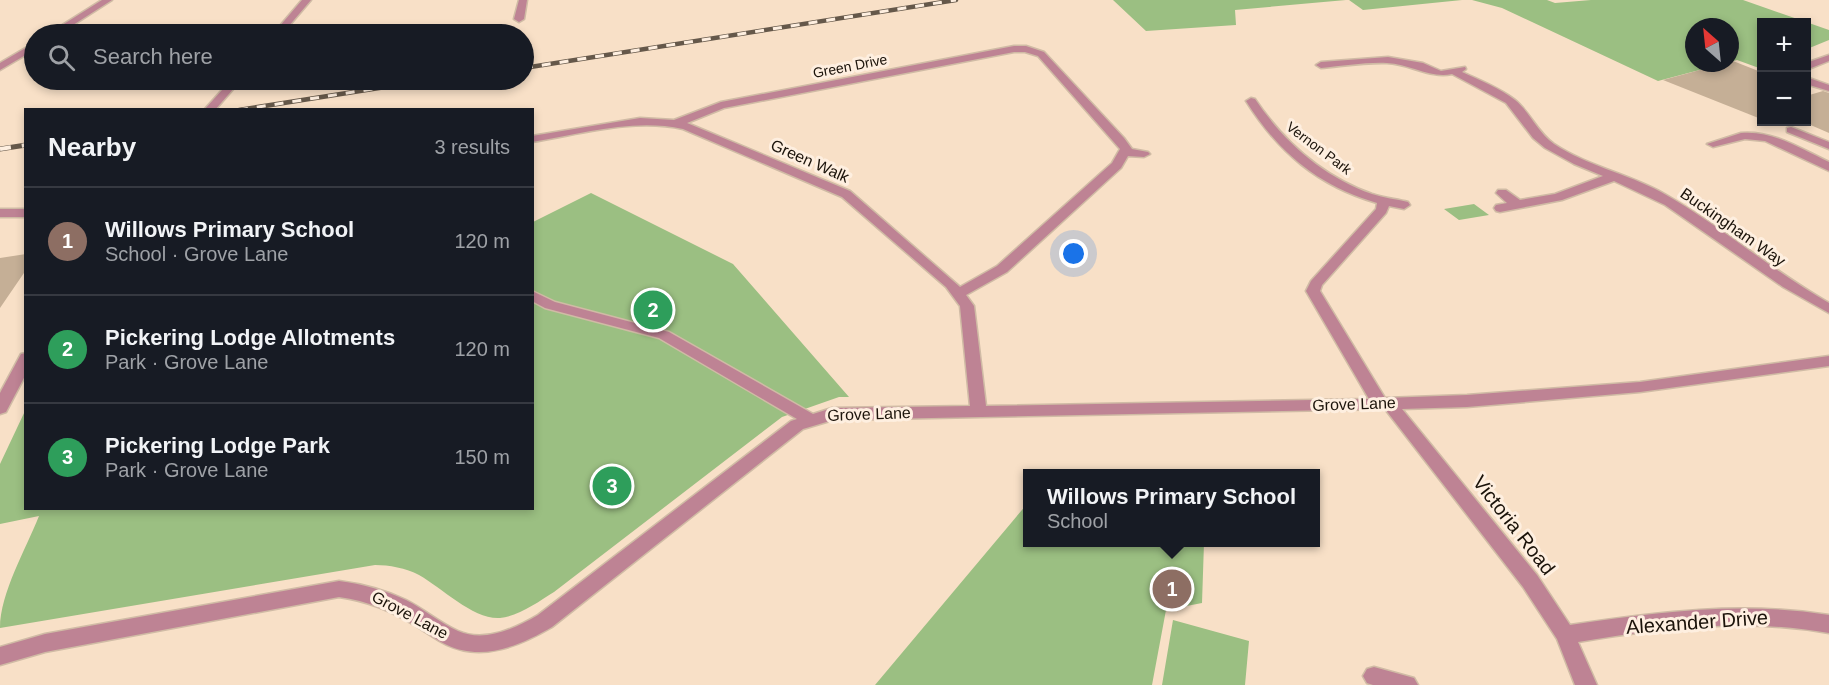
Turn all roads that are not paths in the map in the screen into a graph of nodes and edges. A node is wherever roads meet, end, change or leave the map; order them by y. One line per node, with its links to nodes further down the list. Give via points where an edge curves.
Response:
1 (108, 0): 5 (street)
2 (307, 0): 6 (street)
3 (523, 0): 4 (street)
4 (519, 19)
5 (69, 24)
6 (286, 24)
7 (24, 52): 11 (street)
8 (1829, 58): 10 (street)
9 (1321, 65): 27 (street, Buckingham Way, via 1388,60 1452,71 1510,101 1532,132 1556,151)
10 (1811, 65)
11 (0, 68)
12 (1811, 82): 13 (street)
13 (1829, 88)
14 (227, 90): 16 (street)
15 (1251, 101): 29 (street, Vernon Park, via 1269,129 1302,159 1350,190)
16 (210, 108)
17 (676, 123): 19 (street, Green Walk, via 639,121); 24 (street, Green Drive, via 731,103 1035,47 1120,140); 35 (street, Green Walk, via 846,194)
18 (1791, 130): 23 (street)
19 (534, 139)
20 (1725, 140): 21 (street); 22 (street); 26 (street, via 1767,138)
21 (1713, 144)
22 (1738, 146)
23 (1829, 146)
24 (1125, 152): 25 (street); 35 (street, via 1117,165 1002,269)
25 (1144, 154)
26 (1829, 167)
27 (1616, 177): 30 (street, via 1558,197); 37 (street, Buckingham Way, via 1670,202 1782,282)
28 (1502, 193): 30 (street)
29 (1383, 203): 31 (street, Vernon Park); 40 (street, Victoria Road, via 1376,217 1312,291)
30 (1518, 205): 32 (street)
31 (1404, 206)
32 (1500, 208)
33 (0, 213): 34 (street)
34 (24, 213)
35 (959, 293): 42 (street, Green Walk, via 967,306)
36 (534, 296): 43 (street, via 550,304 664,335)
37 (1829, 309)
38 (1829, 361): 40 (street, Grove Lane, via 1629,388)
39 (24, 362): 41 (street)
40 (1384, 404): 42 (street, Grove Lane); 45 (street, Victoria Road, via 1530,581)
41 (0, 408)
42 (980, 411): 43 (street, Grove Lane, via 848,412)
43 (809, 419): 46 (street, Grove Lane, via 545,621 511,639 467,643 380,596 339,589 45,643)
44 (1829, 624): 45 (street, Alexander Drive, via 1758,615 1620,626)
45 (1566, 635): 49 (street, Victoria Road)
46 (0, 657)
47 (1374, 676): 48 (street)
48 (1407, 685)
49 (1586, 685)

